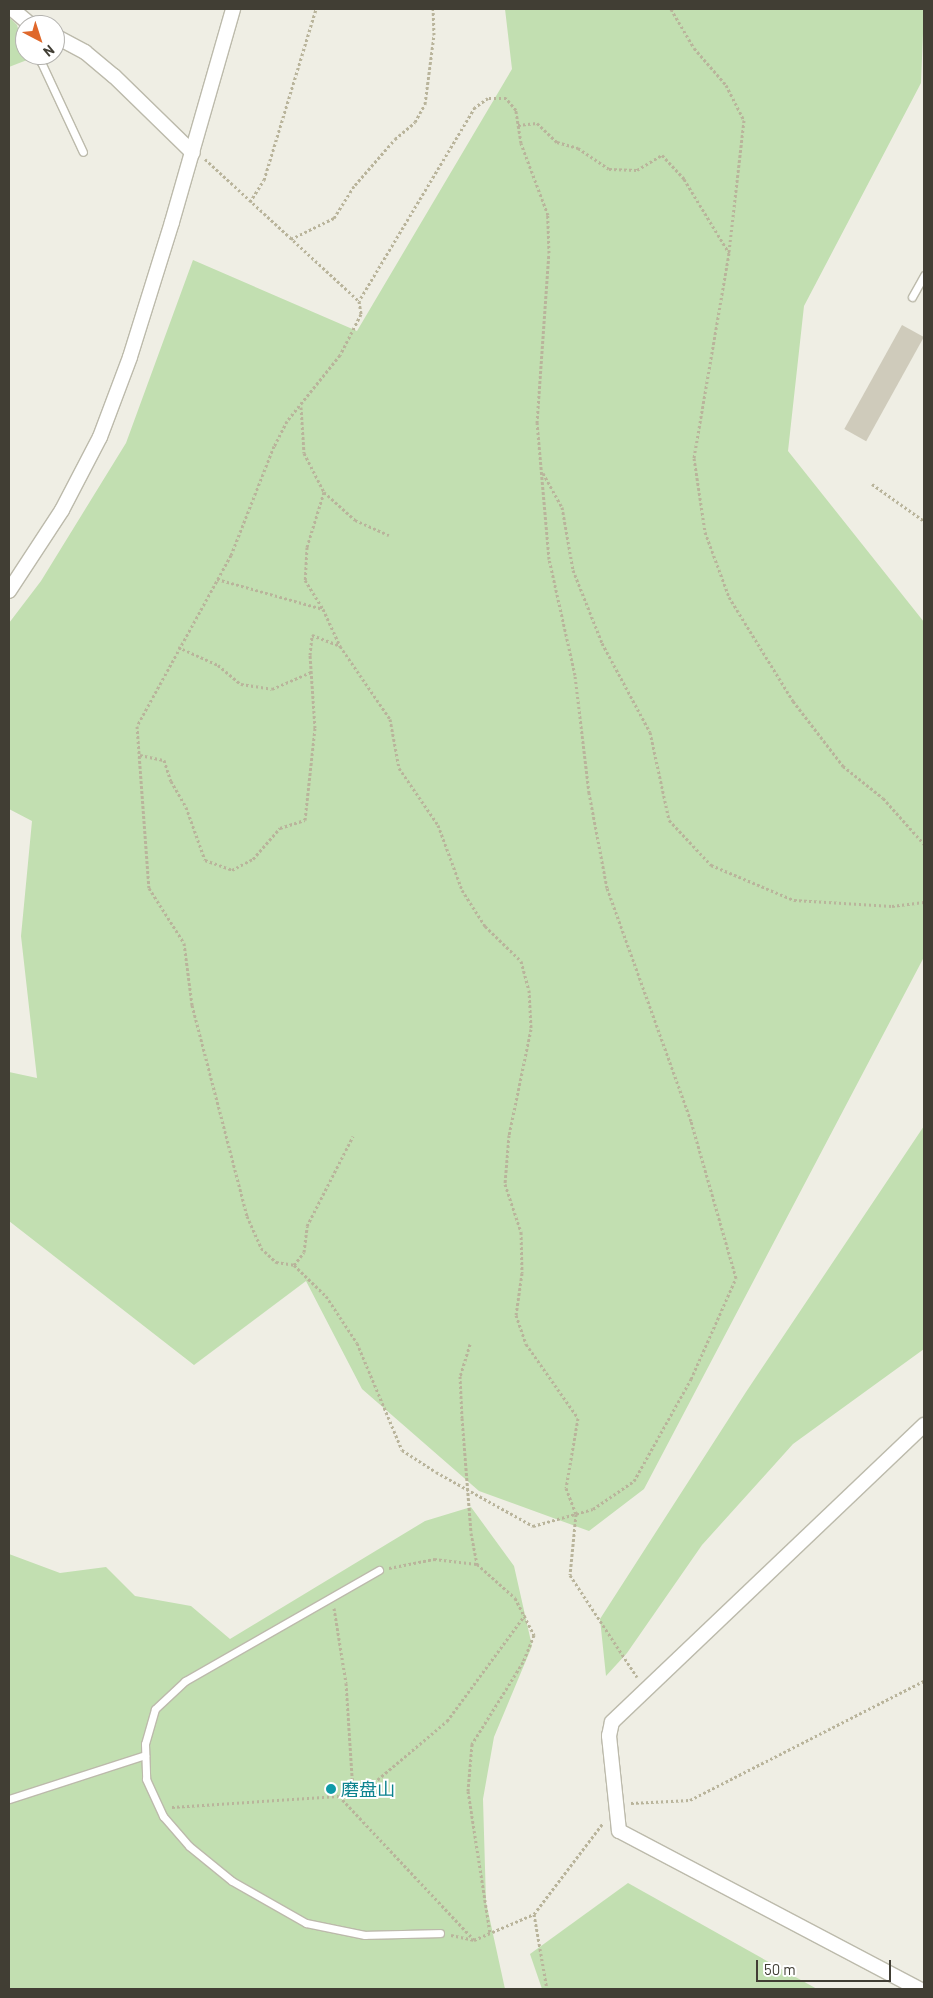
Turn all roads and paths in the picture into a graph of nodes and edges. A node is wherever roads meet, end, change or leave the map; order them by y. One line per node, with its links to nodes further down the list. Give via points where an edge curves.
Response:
1 (233, 9): 9 (street)
2 (316, 9): 10 (path, via 264,180)
3 (433, 9): 11 (path, via 434,35 425,104 415,122 355,185 334,218)
4 (671, 9): 12 (path, via 694,48 726,85 744,120)
5 (65, 42): 9 (street, via 114,76)
6 (42, 65): 8 (lane)
7 (518, 126): 12 (path, via 537,123 557,142 578,148 609,169 637,170 662,155 684,179); 15 (path, via 516,110 506,98 488,98 475,107); 17 (path, via 520,143 548,215 549,253 537,423)
8 (83, 152)
9 (192, 153): 10 (path, via 213,163); 23 (street, via 130,357 100,437 62,510)
10 (250, 202): 11 (path)
11 (291, 239): 15 (path)
12 (729, 253): 29 (path, via 694,458 705,532 730,597 794,701 843,766 883,798)
13 (924, 275): 14 (lane)
14 (912, 296)
15 (359, 301): 16 (path, via 361,314 340,355)
16 (301, 406): 19 (path, via 304,453); 22 (path, via 274,446 231,555)
17 (542, 470): 30 (path, via 562,507 573,570 602,644 650,732 669,820 711,865 794,900 892,906); 36 (path, via 549,559 575,675 588,793 607,888 691,1121 736,1278 691,1379 634,1481 593,1510)
18 (872, 484): 20 (path)
19 (324, 492): 21 (path, via 355,520); 24 (path, via 307,547 306,580)
20 (924, 521)
21 (389, 535)
22 (218, 579): 24 (path); 26 (path)
23 (9, 591)
24 (323, 609): 25 (path)
25 (340, 646): 27 (path, via 312,635); 36 (path, via 390,719 399,768 438,825 462,890 485,926 521,961 529,990 531,1029 509,1134 505,1184 520,1232 522,1273 516,1315 526,1344 578,1418 566,1488)
26 (178, 647): 27 (path, via 218,665 241,684 272,689); 28 (path, via 137,726)
27 (311, 672): 28 (path, via 315,744 305,820 280,828 252,859 232,870 205,860 186,807 171,781 164,760)
28 (140, 755): 32 (path, via 149,888 184,943 192,1005 247,1216 261,1248 276,1262)
29 (924, 844)
30 (924, 902)
31 (353, 1136): 32 (path, via 307,1226 304,1252)
32 (294, 1265): 35 (path, via 326,1296 357,1343 402,1450)
33 (470, 1344): 35 (path, via 460,1376)
34 (924, 1425): 42 (street)
35 (468, 1490): 36 (path, via 533,1526); 37 (path)
36 (576, 1514): 42 (path, via 570,1575)
37 (477, 1564): 38 (path, via 434,1560); 40 (path, via 501,1584)
38 (379, 1570): 39 (lane)
39 (332, 1595): 43 (lane, via 185,1681 155,1708 144,1744); 44 (path, via 346,1683)
40 (525, 1614): 44 (path, via 447,1721 370,1786); 51 (path, via 534,1635 523,1662 472,1744 468,1792)
41 (924, 1681): 47 (path, via 690,1800)
42 (646, 1689): 47 (street, via 612,1722 609,1736)
43 (145, 1755): 46 (lane); 48 (lane, via 146,1779)
44 (352, 1792): 45 (path)
45 (338, 1796): 48 (path); 52 (path)
46 (9, 1799)
47 (616, 1803): 49 (path, via 588,1846); 54 (street, via 619,1831)
48 (159, 1808): 50 (lane, via 189,1846 232,1881 306,1923 365,1935)
49 (534, 1914): 51 (path); 53 (path)
50 (440, 1933): 52 (path)
51 (490, 1933): 52 (path)
52 (474, 1940)
53 (547, 1989)
54 (920, 1989)

